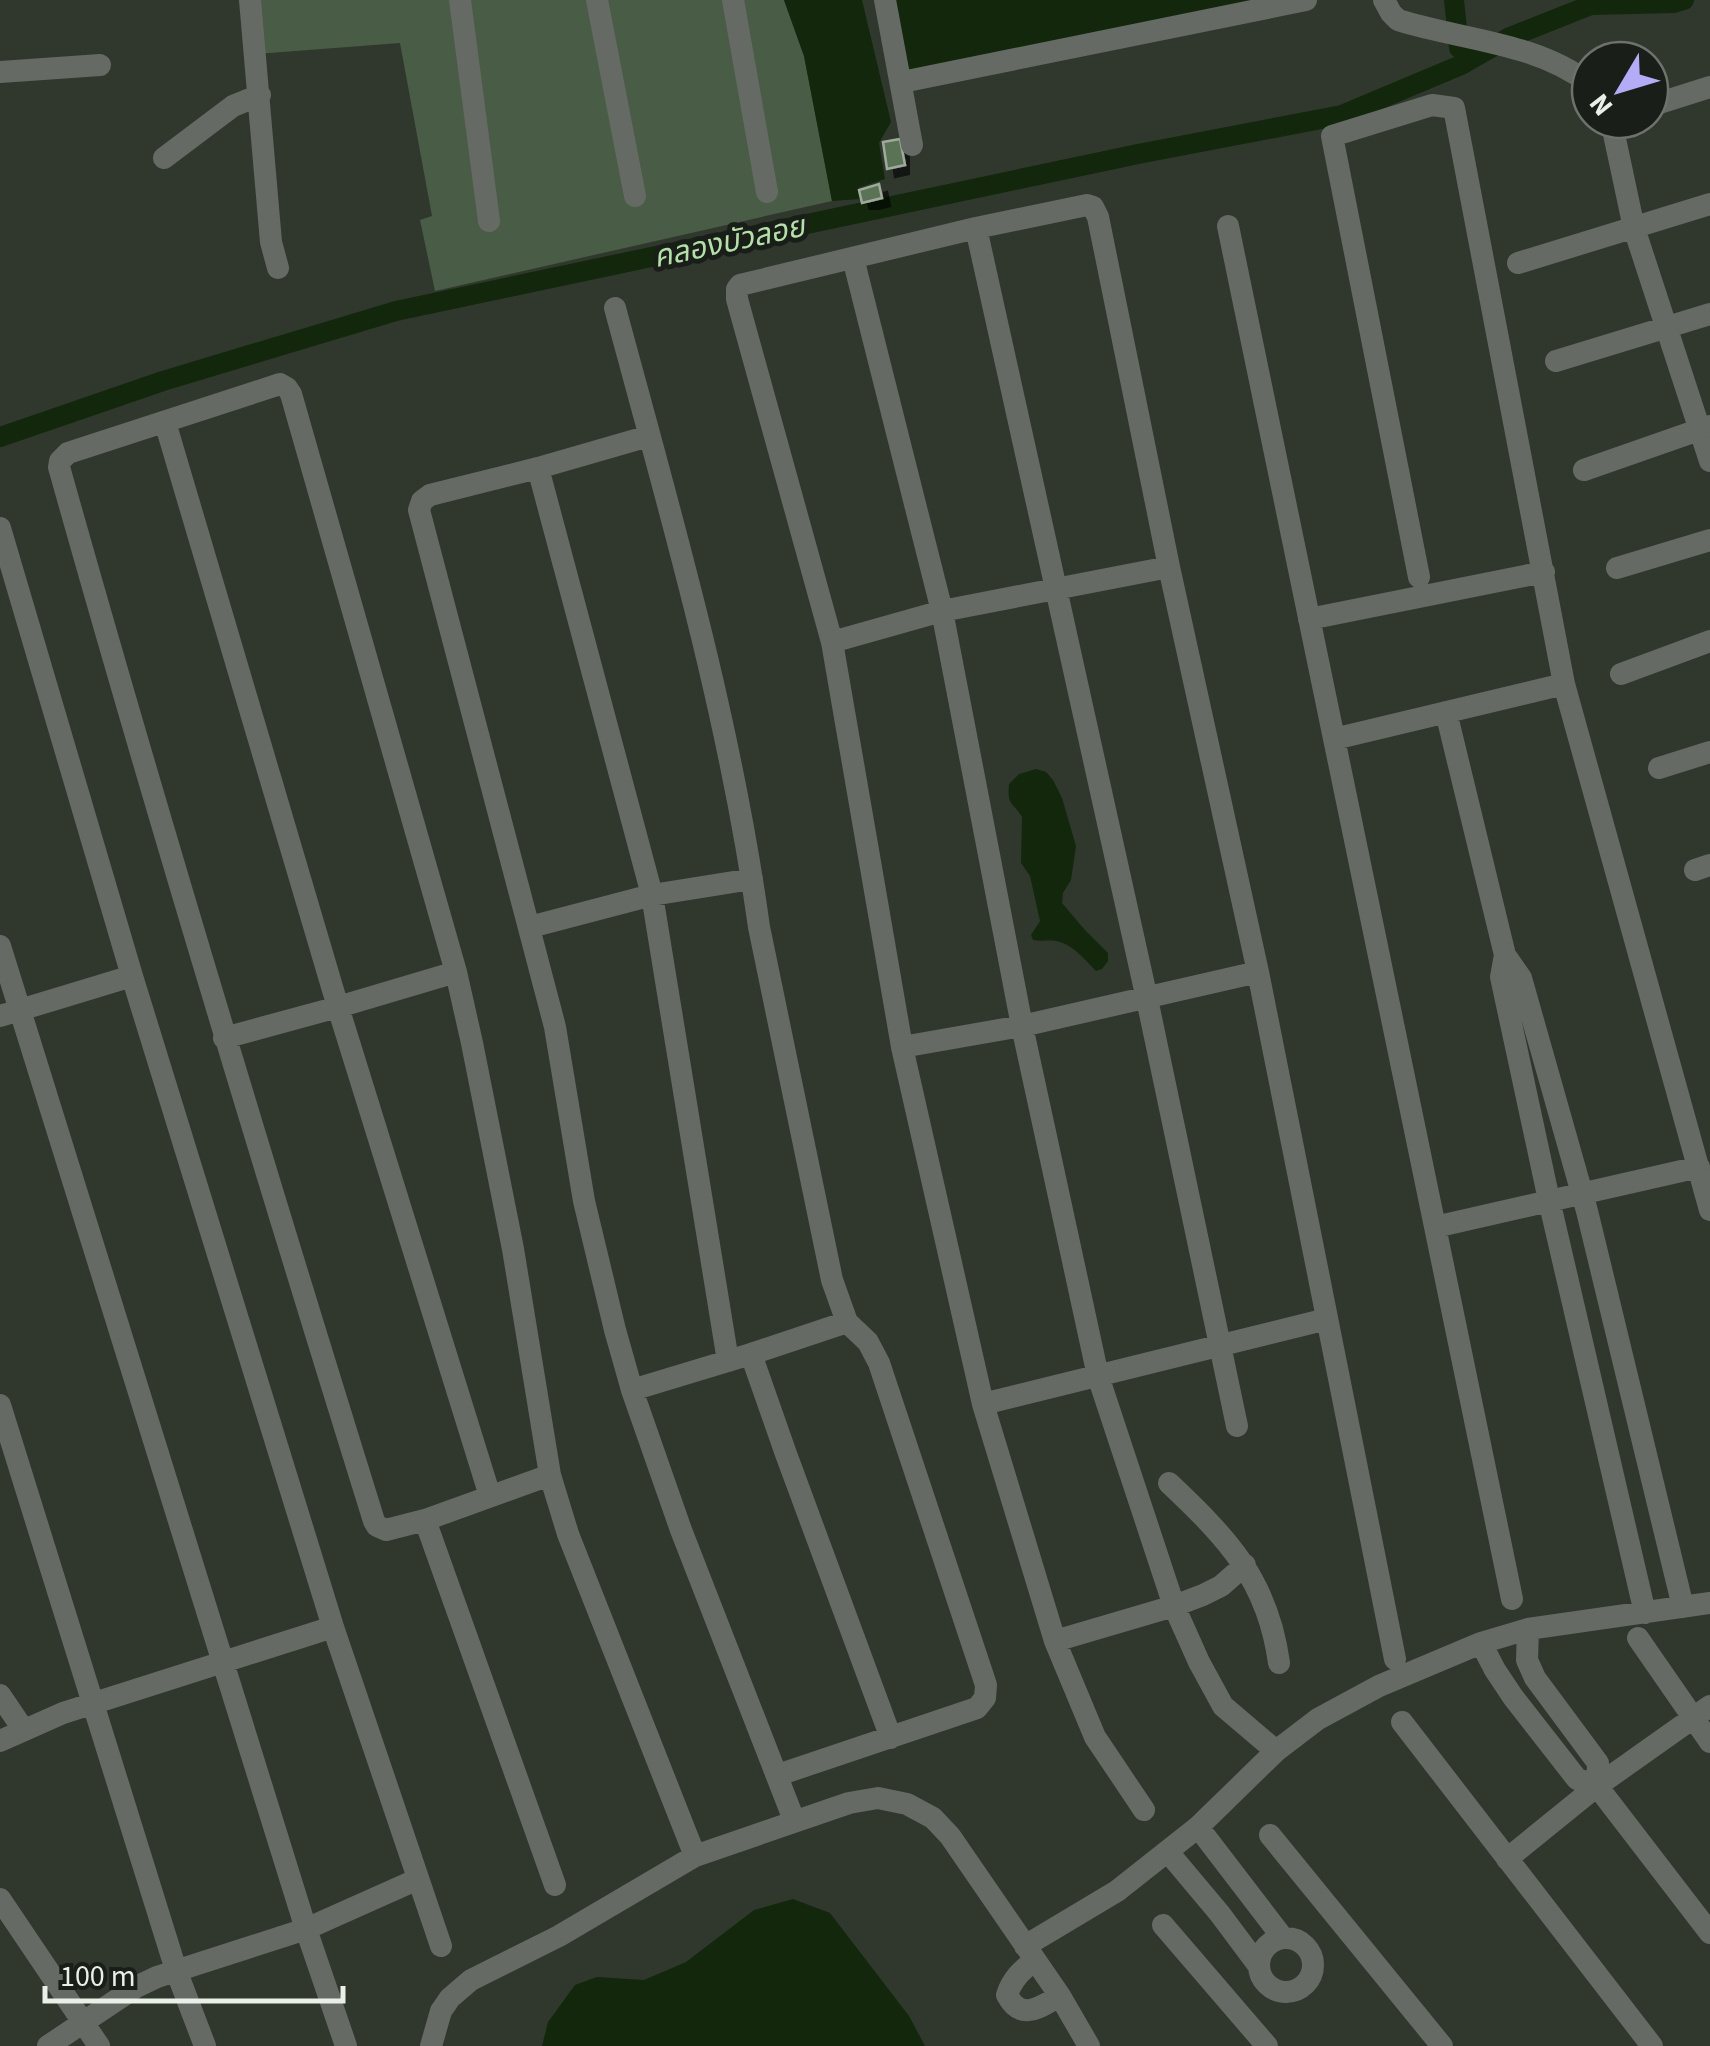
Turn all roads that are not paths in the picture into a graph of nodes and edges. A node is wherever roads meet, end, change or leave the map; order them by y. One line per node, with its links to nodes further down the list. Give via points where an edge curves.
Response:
1 (250, 0): 13 (street)
2 (460, 0): 21 (street)
3 (597, 0): 19 (street)
4 (733, 0): 18 (street)
5 (886, 0): 11 (street)
6 (1306, 0): 11 (street)
7 (1384, 0): 9 (street, via 1398,20 1517,49)
8 (100, 65): 10 (street)
9 (1570, 71)
10 (0, 72)
11 (902, 82): 16 (street)
12 (1710, 88): 14 (street)
13 (260, 96): 17 (street, via 233,106); 27 (street)
14 (1670, 100)
15 (1616, 140): 24 (street)
16 (912, 146)
17 (164, 158)
18 (767, 192)
19 (635, 196)
20 (1710, 204): 24 (street)
21 (489, 221)
22 (1228, 226): 47 (street)
23 (976, 228): 25 (street); 40 (street, via 1093,208); 45 (street)
24 (1634, 228): 26 (street); 30 (street)
25 (853, 258): 46 (street); 49 (street, via 736,289)
26 (1518, 263)
27 (278, 268)
28 (615, 308): 34 (street)
29 (1710, 314): 30 (street)
30 (1667, 328): 31 (street); 33 (street)
31 (1556, 361)
32 (165, 422): 61 (street, via 280,384 291,394); 65 (street); 68 (street, via 68,453 59,467)
33 (1705, 428): 35 (street); 37 (street)
34 (649, 436): 36 (street); 56 (street, via 723,721)
35 (1710, 461)
36 (538, 468): 57 (street); 58 (street, via 430,494 419,510)
37 (1584, 470)
38 (0, 528): 43 (street)
39 (1710, 540): 41 (street)
40 (1169, 567): 45 (street); 62 (street)
41 (1617, 568)
42 (1544, 572): 44 (street, via 1454,108 1432,105 1332,136); 47 (street); 51 (street)
43 (6, 576): 63 (street)
44 (1419, 578)
45 (1056, 590): 46 (street); 64 (street)
46 (942, 611): 49 (street); 67 (street)
47 (1310, 619): 53 (street)
48 (1710, 641): 50 (street)
49 (832, 642): 69 (street)
50 (1621, 674)
51 (1564, 684): 52 (street); 70 (street)
52 (1446, 712): 53 (street); 60 (street)
53 (1334, 739): 74 (street)
54 (1710, 752): 55 (street)
55 (1660, 768)
56 (752, 879): 57 (street); 76 (street, via 832,1280)
57 (652, 894): 58 (street); 78 (street)
58 (530, 927): 80 (street, via 598,1265)
59 (0, 946): 66 (street)
60 (1505, 954): 71 (street, via 1521,978); 72 (street, via 1501,977)
61 (456, 972): 65 (street); 84 (street)
62 (1258, 972): 64 (street); 75 (street)
63 (132, 976): 66 (street); 94 (street)
64 (1146, 999): 67 (street); 77 (street)
65 (338, 1007): 68 (street); 86 (street)
66 (9, 1013): 100 (street)
67 (1022, 1026): 69 (street); 79 (street)
68 (224, 1038): 87 (street, via 374,1522 386,1530)
69 (902, 1047): 81 (street)
70 (1699, 1167): 71 (street); 73 (street)
71 (1582, 1192): 72 (street); 92 (street)
72 (1549, 1200): 74 (street); 93 (street)
73 (1710, 1210)
74 (1435, 1227): 89 (street)
75 (1327, 1319): 77 (street); 99 (street)
76 (847, 1322): 78 (street); 107 (street, via 879,1363 986,1685 977,1708)
77 (1220, 1346): 79 (street); 83 (street)
78 (739, 1358): 80 (street); 107 (street)
79 (1098, 1376): 81 (street); 91 (street)
80 (632, 1390): 111 (street)
81 (983, 1404): 97 (street)
82 (0, 1405): 103 (street)
83 (1238, 1426)
84 (550, 1475): 86 (street); 118 (street)
85 (1168, 1483): 88 (street)
86 (490, 1496): 87 (street)
87 (425, 1520): 121 (street)
88 (1244, 1565): 91 (street, via 1221,1586); 101 (street, via 1266,1604)
89 (1512, 1598)
90 (1710, 1603): 92 (street)
91 (1174, 1606): 97 (street); 110 (street, via 1224,1706)
92 (1683, 1607): 93 (street)
93 (1645, 1614): 95 (street)
94 (333, 1627): 100 (street); 120 (street)
95 (1528, 1629): 98 (street); 112 (street, via 1527,1660 1598,1763)
96 (1638, 1638): 104 (street)
97 (1055, 1642): 113 (street, via 1095,1737)
98 (1482, 1643): 110 (street, via 1378,1686); 112 (street, via 1513,1697 1576,1779)
99 (1395, 1659)
100 (224, 1661): 103 (street); 125 (street)
101 (1280, 1663)
102 (0, 1695): 106 (street)
103 (92, 1704): 106 (street); 131 (street)
104 (1701, 1712): 109 (street); 112 (street)
105 (1402, 1722): 119 (street)
106 (22, 1729): 108 (street)
107 (892, 1738): 111 (street)
108 (0, 1741)
109 (1710, 1742)
110 (1276, 1751): 115 (street)
111 (778, 1775): 114 (street)
112 (1597, 1786): 119 (street); 126 (street)
113 (1144, 1810)
114 (794, 1820): 118 (street); 130 (street, via 878,1798 933,1818)
115 (1198, 1827): 117 (street); 127 (street)
116 (1270, 1835): 123 (street)
117 (1168, 1852): 130 (street); 132 (street)
118 (695, 1856): 140 (street, via 471,1980 441,2011)
119 (1507, 1858): 144 (street)
120 (418, 1879): 125 (street); 128 (street)
121 (555, 1885)
122 (0, 1899): 135 (street)
123 (1339, 1919): 129 (street); 143 (street)
124 (1164, 1925): 134 (street)
125 (306, 1929): 131 (street); 139 (street)
126 (1710, 1933)
127 (1283, 1938): 129 (street); 132 (street, via 1265,1946)
128 (441, 1946)
129 (1306, 1946): 132 (street, via 1312,1976 1297,1991 1276,1990)
130 (1030, 1953): 133 (street); 133 (street, via 1010,1985 1012,2003 1028,2010)
131 (176, 1970): 135 (street); 138 (street)
132 (1262, 1975): 134 (street)
133 (1060, 1996): 141 (street)
134 (1234, 2006): 142 (street)
135 (82, 2022): 136 (street); 137 (street)
136 (48, 2046)
137 (99, 2046)
138 (204, 2046)
139 (346, 2046)
140 (431, 2046)
141 (1089, 2046)
142 (1267, 2046)
143 (1442, 2046)
144 (1652, 2046)

